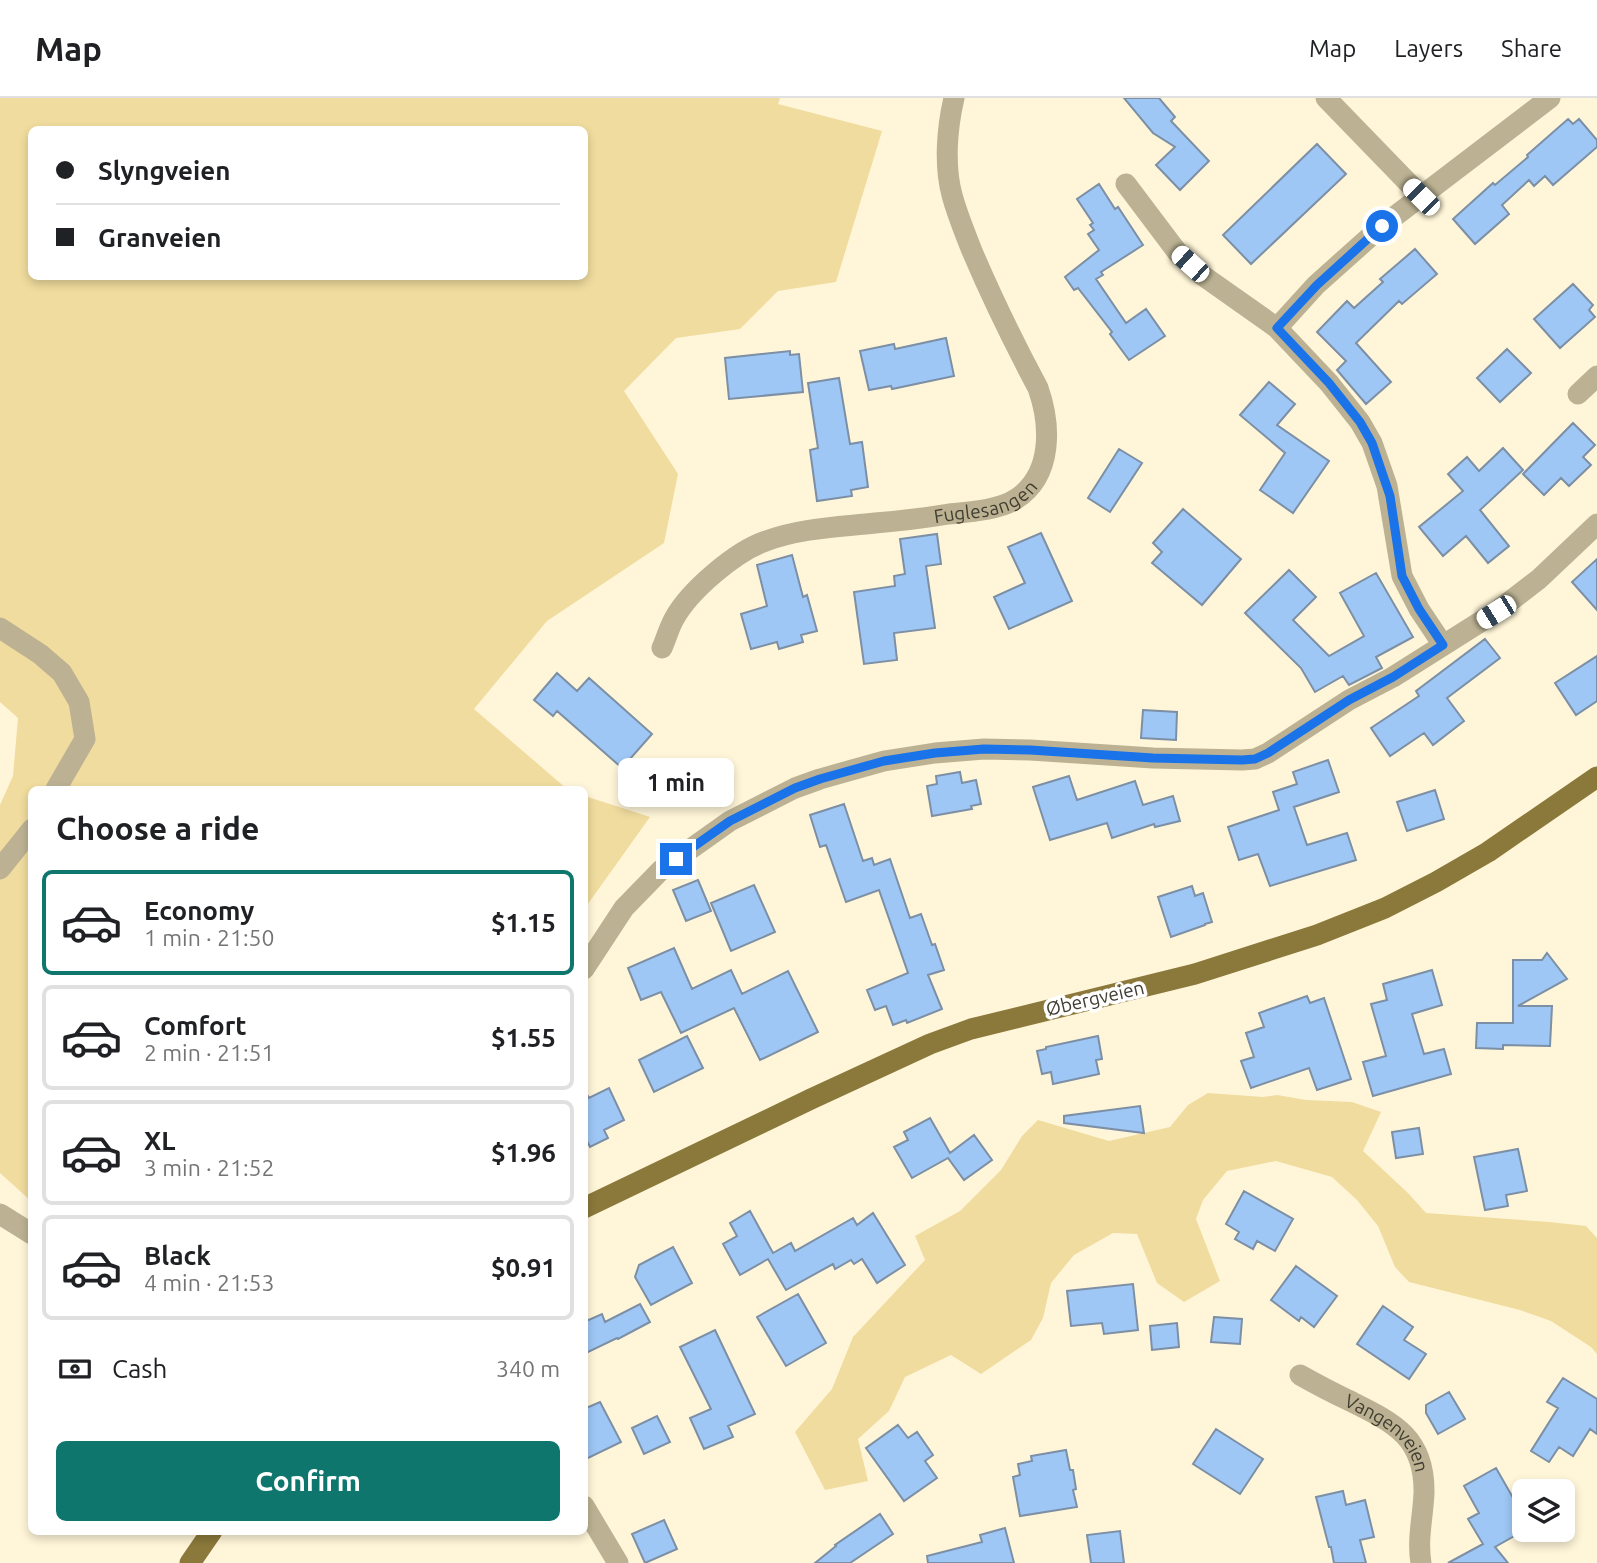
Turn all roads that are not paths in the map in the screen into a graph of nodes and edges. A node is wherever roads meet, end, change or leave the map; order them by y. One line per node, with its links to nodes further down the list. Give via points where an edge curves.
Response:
1 (954, 98): 12 (street, Fuglesangen, via 948,163 951,193 990,294 1042,401 1048,432 1037,475 1014,500 993,508 809,530 764,541 741,553 692,593 674,618)
2 (1326, 98): 5 (street)
3 (1550, 98): 5 (street)
4 (1126, 184): 6 (street, via 1178,253)
5 (1421, 197): 6 (street, via 1350,254)
6 (1277, 328): 11 (street, via 1337,392 1372,443 1390,496 1402,576)
7 (1597, 376): 8 (street)
8 (1578, 394)
9 (1597, 524): 11 (street, via 1539,579)
10 (0, 628): 14 (street, via 62,673 79,702 85,738)
11 (1443, 645): 17 (street, via 1255,759 984,749 884,761 795,788 730,821 661,870 624,908)
12 (662, 648)
13 (1597, 777): 18 (main road, Øbergveien, via 1488,852 1385,908 1195,974 971,1029 930,1044)
14 (58, 786)
15 (28, 834): 16 (street)
16 (0, 869)
17 (588, 963)
18 (588, 1206)
19 (0, 1214): 20 (street)
20 (28, 1232)
21 (1300, 1375): 26 (street, Vangenveien, via 1381,1416 1409,1440 1420,1460 1424,1492)
22 (588, 1513): 25 (street)
23 (209, 1535): 24 (main road)
24 (190, 1563)
25 (618, 1563)
26 (1421, 1563)

